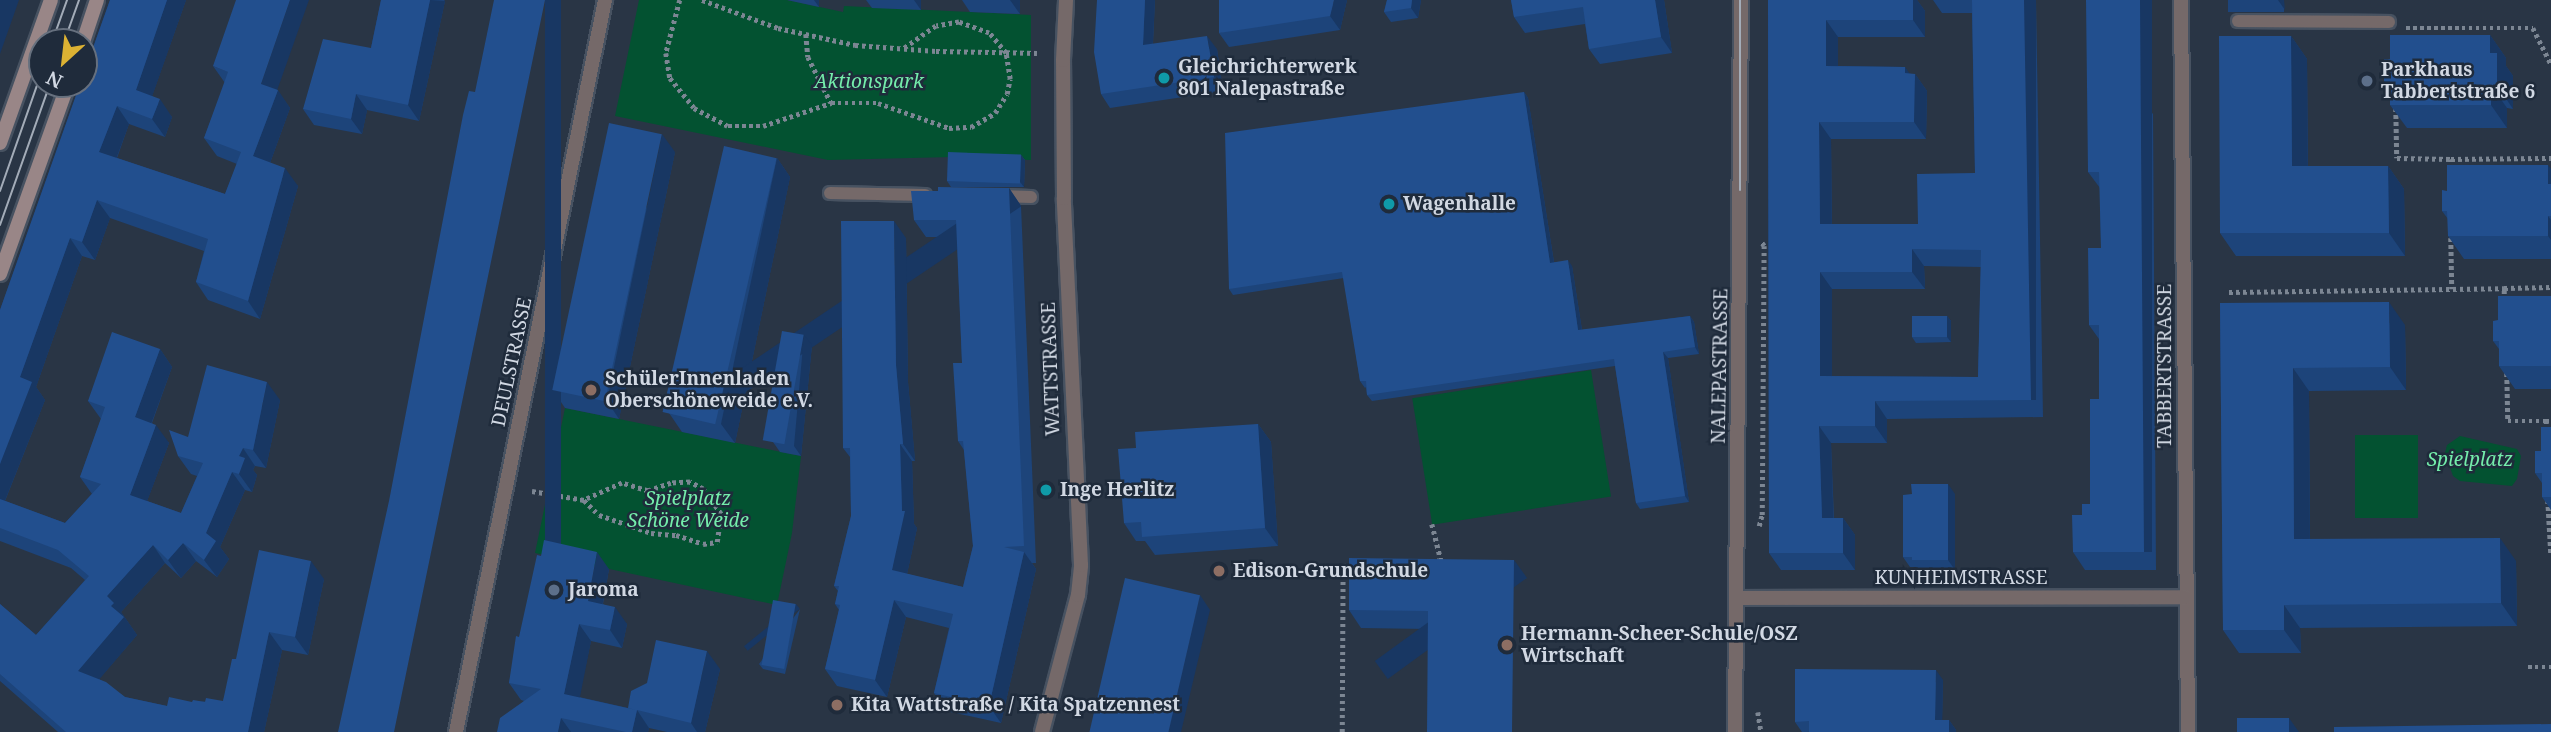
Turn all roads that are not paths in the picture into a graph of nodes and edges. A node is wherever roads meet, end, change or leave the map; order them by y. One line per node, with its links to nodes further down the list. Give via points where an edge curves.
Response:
1 (51, 0): 11 (main road)
2 (97, 0): 9 (main road)
3 (605, 0): 19 (street, DEULSTRASSE)
4 (1066, 0): 20 (street, WATTSTRASSE, via 1064,198 1081,565 1078,595)
5 (1741, 0): 18 (street, NALEPASTRASSE)
6 (2182, 0): 17 (street, TABBERTSTRASSE)
7 (2238, 21): 8 (lane)
8 (2389, 22)
9 (88, 28)
10 (63, 98): 16 (main road)
11 (0, 143)
12 (830, 193): 13 (lane)
13 (937, 195)
14 (990, 196): 15 (lane)
15 (1031, 197)
16 (0, 274)
17 (2186, 597): 18 (street, KUNHEIMSTRASSE); 22 (street, TABBERTSTRASSE)
18 (1736, 598): 21 (street, NALEPASTRASSE)
19 (456, 732)
20 (1042, 732)
21 (1735, 732)
22 (2188, 732)

